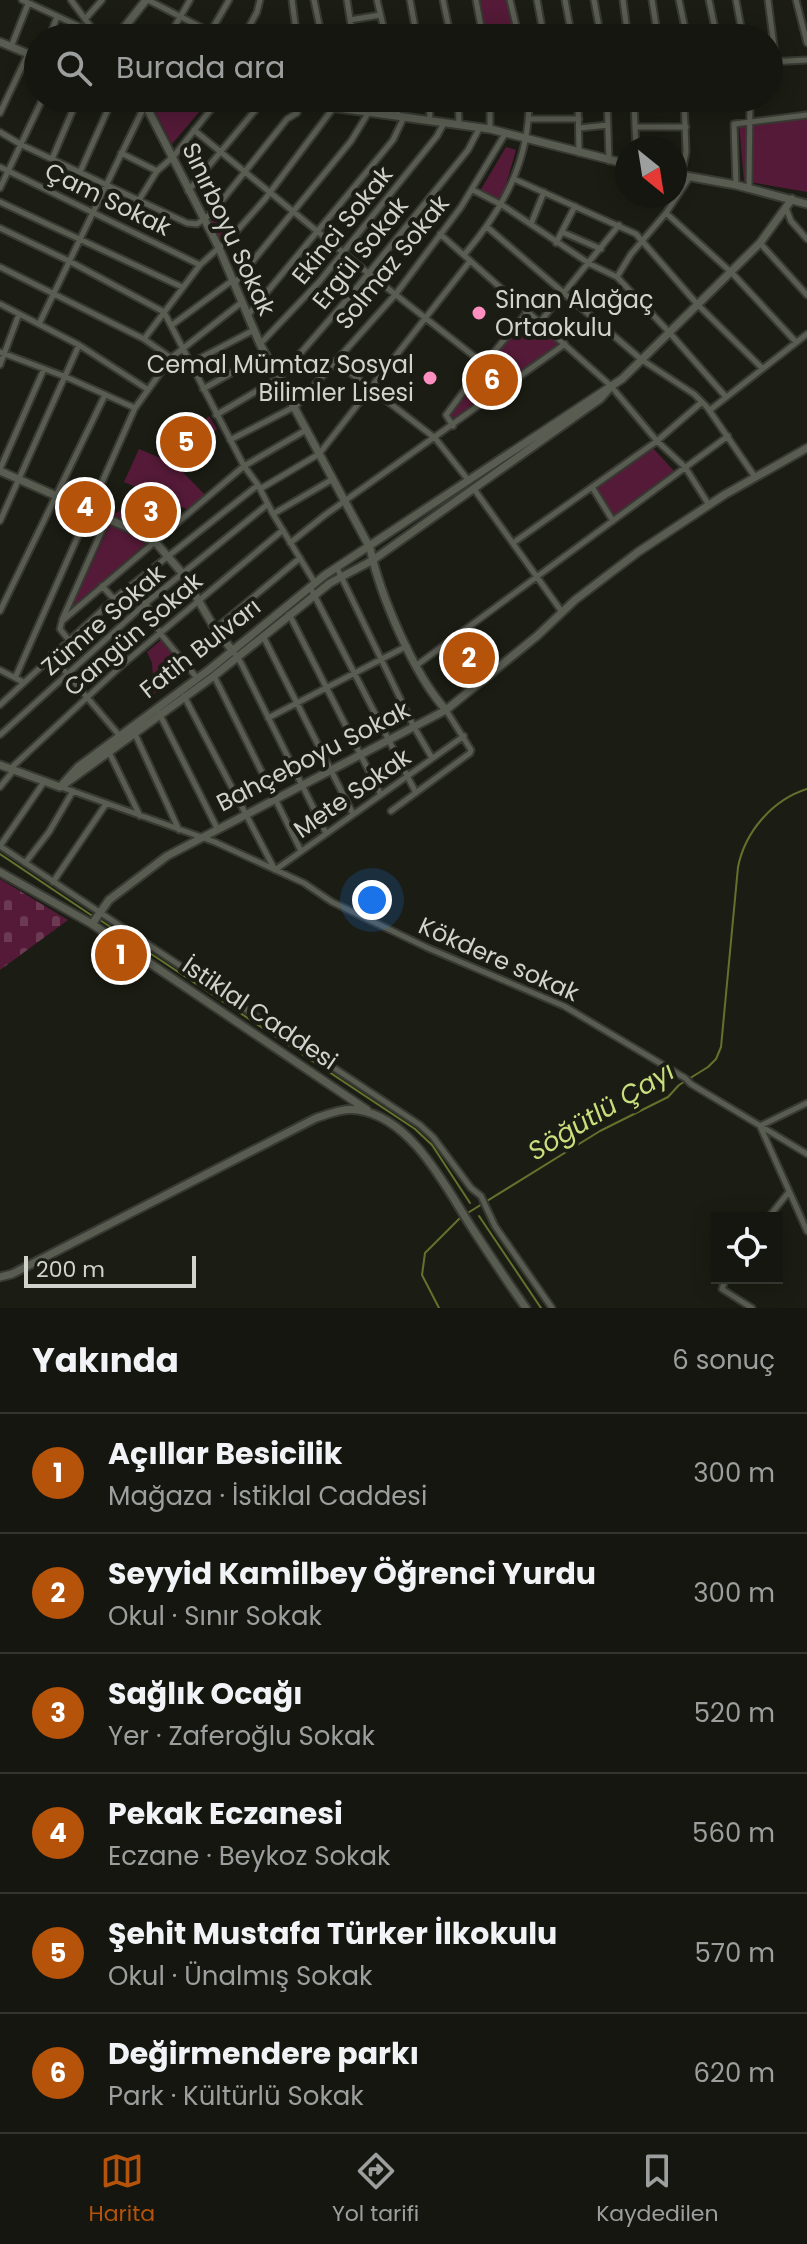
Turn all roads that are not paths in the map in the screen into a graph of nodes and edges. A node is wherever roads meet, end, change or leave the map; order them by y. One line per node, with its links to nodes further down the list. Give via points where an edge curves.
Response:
1 (71, 0): 28 (street)
2 (102, 0): 28 (street)
3 (147, 0): 29 (street); 34 (street)
4 (190, 0): 29 (street)
5 (229, 0): 37 (street)
6 (260, 0): 38 (street)
7 (292, 0): 39 (street)
8 (314, 0): 40 (street)
9 (347, 0): 30 (street)
10 (377, 0): 26 (street)
11 (410, 0): 43 (street)
12 (443, 0): 44 (street)
13 (476, 0): 45 (street)
14 (510, 0): 46 (street)
15 (537, 0): 47 (street)
16 (565, 0): 48 (street)
17 (594, 0): 49 (street)
18 (623, 0): 50 (street)
19 (652, 0): 51 (street)
20 (679, 0): 52 (street)
21 (709, 0): 53 (street)
22 (736, 0): 54 (street)
23 (768, 0): 55 (street)
24 (796, 0): 57 (street)
25 (25, 2): 27 (street); 58 (street)
26 (380, 15): 30 (street); 42 (street)
27 (57, 17): 31 (street); 32 (street)
28 (86, 18): 33 (street)
29 (180, 18): 35 (street); 36 (street)
30 (350, 20): 41 (street)
31 (54, 24)
32 (72, 24)
33 (90, 24)
34 (127, 24)
35 (176, 24)
36 (190, 24)
37 (216, 24)
38 (251, 24)
39 (295, 24)
40 (319, 24)
41 (351, 24)
42 (382, 24)
43 (414, 24)
44 (448, 24)
45 (480, 24)
46 (516, 24)
47 (541, 24)
48 (569, 24)
49 (598, 24)
50 (626, 24)
51 (656, 24)
52 (684, 24)
53 (714, 24)
54 (740, 24)
55 (770, 24)
56 (0, 42): 58 (street)
57 (807, 43)
58 (11, 47): 59 (street)
59 (24, 52)
60 (807, 60): 61 (street)
61 (783, 61)
62 (24, 62): 83 (street)
63 (36, 112): 105 (street)
64 (72, 112): 110 (street)
65 (107, 112): 116 (street)
66 (139, 112): 107 (street)
67 (150, 112): 109 (street, Sınırboyu Sokak)
68 (209, 112): 99 (street)
69 (254, 112): 106 (street)
70 (297, 112): 117 (street)
71 (326, 112): 127 (street)
72 (364, 112): 84 (street)
73 (401, 112): 86 (street)
74 (430, 112): 89 (street)
75 (459, 112): 92 (street)
76 (490, 112): 98 (street)
77 (528, 112): 87 (street)
78 (579, 112): 88 (street)
79 (608, 112): 93 (street)
80 (634, 112): 95 (street)
81 (685, 112): 96 (street)
82 (751, 112): 91 (street)
83 (0, 113)
84 (367, 113): 86 (street); 137 (street)
85 (807, 115): 91 (street)
86 (402, 116): 89 (street); 144 (street, via 393,140)
87 (527, 119): 88 (street); 104 (street)
88 (579, 119): 97 (street)
89 (430, 120): 90 (street)
90 (444, 122): 92 (street); 154 (street, Ekinci Sokak)
91 (751, 122): 121 (street, via 734,124); 123 (street)
92 (459, 124): 94 (street)
93 (608, 125): 97 (street); 111 (street)
94 (480, 127): 98 (street); 161 (street, Ergül Sokak, via 468,150)
95 (635, 127): 96 (street); 102 (street)
96 (686, 127): 103 (street)
97 (579, 128): 108 (street)
98 (490, 129): 101 (street)
99 (194, 130): 106 (street); 109 (street)
100 (0, 132): 105 (street)
101 (505, 134): 104 (street); 124 (street, Solmaz Sokak)
102 (635, 136)
103 (686, 136)
104 (525, 139): 108 (street); 119 (street)
105 (20, 144): 110 (street); 114 (street)
106 (220, 151): 117 (street); 125 (street)
107 (121, 153): 115 (street); 120 (street)
108 (579, 154): 111 (street)
109 (173, 157): 115 (street); 125 (street, Sınırboyu Sokak)
110 (52, 159): 116 (street)
111 (609, 161): 112 (street)
112 (615, 162)
113 (0, 167): 114 (street, Çam Sokak)
114 (8, 170): 122 (street); 136 (street, Çam Sokak)
115 (157, 171): 129 (street)
116 (80, 172): 120 (street)
117 (244, 172): 127 (street); 139 (street)
118 (687, 177): 121 (street)
119 (514, 179): 126 (street); 132 (street)
120 (105, 184): 129 (street); 136 (street)
121 (736, 185): 123 (street)
122 (0, 188)
123 (749, 188): 128 (street)
124 (473, 190): 132 (street); 146 (street, Solmaz Sokak)
125 (188, 191): 139 (street, Sınırboyu Sokak)
126 (544, 192): 133 (street); 140 (street)
127 (269, 193): 137 (street); 152 (street)
128 (792, 199): 131 (street); 135 (street)
129 (139, 200): 139 (street, via 187,223)
130 (0, 202): 147 (street)
131 (807, 204)
132 (502, 205): 140 (street); 142 (street)
133 (575, 206): 141 (street); 145 (street)
134 (668, 208): 138 (street)
135 (786, 208): 148 (street); 151 (street)
136 (92, 211): 147 (street); 159 (street, Çam Sokak)
137 (295, 211): 144 (street); 164 (street)
138 (666, 213): 149 (street); 162 (street)
139 (204, 221): 152 (street, Sınırboyu Sokak)
140 (531, 224): 150 (street)
141 (619, 225): 149 (street); 153 (street)
142 (487, 227): 155 (street); 166 (street)
143 (0, 228): 156 (street)
144 (320, 231): 154 (street); 176 (street)
145 (562, 232): 150 (street); 153 (street)
146 (440, 234): 155 (street); 168 (street, Solmaz Sokak)
147 (79, 238): 156 (street); 165 (street)
148 (807, 239)
149 (642, 241): 163 (street); 172 (street)
150 (556, 243): 158 (street)
151 (760, 243): 162 (street); 169 (street)
152 (219, 248): 159 (street); 164 (street, Sınırboyu Sokak)
153 (601, 249): 158 (street)
154 (344, 251): 161 (street); 186 (street, Ekinci Sokak)
155 (464, 255): 157 (street)
156 (69, 261): 167 (street); 174 (street)
157 (470, 261): 173 (street); 177 (street)
158 (590, 264): 163 (street); 166 (street)
159 (200, 265): 165 (street)
160 (0, 267): 167 (street)
161 (368, 273): 168 (street); 201 (street, Ergül Sokak)
162 (732, 273): 172 (street); 185 (street)
163 (617, 277): 182 (street)
164 (233, 282): 170 (street, Sınırboyu Sokak); 180 (street)
165 (182, 287): 174 (street)
166 (565, 293): 178 (street); 193 (street)
167 (54, 294): 179 (street); 184 (street)
168 (395, 295): 177 (street); 194 (street, Solmaz Sokak)
169 (807, 295)
170 (242, 302): 176 (street, Sınırboyu Sokak); 189 (street)
171 (0, 304): 175 (street)
172 (698, 305): 182 (street); 198 (street)
173 (528, 311): 178 (street); 196 (street)
174 (164, 312): 180 (street); 184 (street)
175 (19, 314): 179 (street); 190 (street)
176 (248, 315): 181 (street, Sınırboyu Sokak)
177 (425, 318): 196 (street); 205 (street)
178 (540, 322): 187 (street)
179 (39, 324): 188 (street)
180 (172, 325): 189 (street)
181 (255, 329): 186 (street, Sınırboyu Sokak); 195 (street)
182 (669, 332): 193 (street); 207 (street)
183 (807, 334): 185 (street)
184 (144, 339): 192 (street)
185 (796, 342): 198 (street)
186 (260, 344): 191 (street, Sınırboyu Sokak)
187 (565, 344): 202 (street); 213 (street)
188 (79, 345): 200 (street); 203 (street)
189 (183, 348): 192 (street); 195 (street)
190 (3, 353): 197 (street); 199 (street)
191 (265, 354): 201 (street, Sınırboyu Sokak); 204 (street)
192 (171, 358): 203 (street)
193 (642, 360): 202 (street); 208 (street)
194 (335, 361): 205 (street); 209 (street, Solmaz Sokak)
195 (189, 364): 204 (street)
196 (484, 364): 213 (street, via 446,415)
197 (0, 365)
198 (762, 368): 207 (street)
199 (44, 369): 200 (street); 223 (street)
200 (66, 377): 206 (street); 226 (street)
201 (279, 378): 209 (street, Sınırboyu Sokak); 212 (street, Ergül Sokak)
202 (610, 385): 218 (street); 227 (street, Fatih Bulvarı); 230 (street, via 600,399)
203 (147, 389): 210 (street)
204 (203, 389): 212 (street)
205 (371, 389): 216 (street); 220 (street)
206 (105, 395): 210 (street); 231 (street)
207 (726, 397): 211 (street)
208 (702, 402): 211 (street); 218 (street)
209 (296, 406): 214 (street, Sınırboyu Sokak); 217 (street)
210 (135, 408): 235 (street)
211 (710, 410): 215 (street)
212 (216, 415): 217 (street)
213 (453, 426): 216 (street)
214 (307, 429): 220 (street, Sınırboyu Sokak); 221 (street)
215 (728, 436): 222 (street); 224 (street)
216 (435, 438): 227 (street); 232 (street)
217 (230, 440): 221 (street)
218 (657, 441): 222 (street); 229 (street)
219 (807, 448): 224 (street, Bahçeboyu Sokak)
220 (319, 454): 225 (street, Sınırboyu Sokak); 228 (street)
221 (244, 466): 228 (street); 241 (street)
222 (685, 467): 234 (street); 239 (street)
223 (0, 470): 226 (street)
224 (756, 478): 234 (street, Bahçeboyu Sokak)
225 (333, 479): 232 (street, Sınırboyu Sokak); 236 (street)
226 (19, 480): 231 (street); 238 (street)
227 (469, 481): 244 (street, Fatih Bulvarı)
228 (259, 487): 233 (street); 245 (street)
229 (592, 487): 239 (street); 243 (street)
230 (474, 489): 243 (street); 247 (street)
231 (55, 496): 235 (street); 260 (street)
232 (344, 502): 242 (street); 244 (street, Sınırboyu Sokak)
233 (268, 504): 236 (street); 249 (street, Zümre Sokak)
234 (709, 505): 261 (street, Bahçeboyu Sokak)
235 (91, 512): 237 (street); 278 (street)
236 (273, 514): 240 (street)
237 (107, 519): 241 (street); 263 (street)
238 (0, 521)
239 (613, 521): 251 (street)
240 (283, 530): 242 (street); 257 (street, Cangün Sokak)
241 (154, 541): 245 (street); 253 (street)
242 (290, 543): 246 (street)
243 (513, 543): 251 (street)
244 (370, 548): 247 (street, Sınırboyu Sokak); 248 (street, Fatih Bulvarı)
245 (168, 556): 249 (street); 254 (street)
246 (300, 558): 252 (street); 265 (street)
247 (373, 560): 250 (street); 269 (street, Sınırboyu Sokak)
248 (337, 568): 250 (street, Mete Sokak); 252 (street, Fatih Bulvarı)
249 (183, 574): 257 (street); 258 (street, Zümre Sokak)
250 (342, 577): 255 (street); 272 (street, Mete Sokak)
251 (537, 577): 261 (street); 273 (street)
252 (313, 585): 255 (street); 259 (street, Fatih Bulvarı)
253 (102, 586): 256 (street); 263 (street)
254 (130, 587): 256 (street); 258 (street)
255 (315, 595): 262 (street); 277 (street)
256 (114, 599): 268 (street)
257 (197, 601): 265 (street); 266 (street, Cangün Sokak)
258 (146, 603): 266 (street); 276 (street, Zümre Sokak)
259 (285, 607): 262 (street); 264 (street, Fatih Bulvarı)
260 (0, 611)
261 (562, 612): 286 (street, Bahçeboyu Sokak)
262 (289, 615): 267 (street); 281 (street)
263 (62, 621): 268 (street, via 60,629)
264 (259, 627): 267 (street); 270 (street, Fatih Bulvarı)
265 (215, 629): 270 (street)
266 (160, 633): 279 (street); 283 (street, Cangün Sokak)
267 (264, 636): 270 (street); 284 (street)
268 (68, 639): 271 (street)
269 (408, 646): 272 (street); 273 (street, Sınırboyu Sokak)
270 (235, 654): 275 (street); 288 (street)
271 (51, 655): 276 (street); 280 (street)
272 (382, 658): 277 (street); 289 (street, Mete Sokak)
273 (417, 665): 286 (street, Sınırboyu Sokak)
274 (0, 670): 278 (street)
275 (212, 672): 279 (street, Fatih Bulvarı); 282 (street); 309 (street)
276 (68, 673): 283 (street); 291 (street, Zümre Sokak)
277 (354, 673): 281 (street); 294 (street)
278 (15, 678): 280 (street)
279 (197, 678): 282 (street, Fatih Bulvarı)
280 (23, 682): 285 (street)
281 (325, 687): 284 (street); 296 (street)
282 (183, 694): 287 (street); 312 (street)
283 (87, 696): 292 (street); 300 (street, Cangün Sokak)
284 (297, 702): 288 (street); 299 (street)
285 (0, 705)
286 (446, 710): 289 (street, Bahçeboyu Sokak); 293 (street)
287 (158, 711): 290 (street); 315 (street)
288 (268, 718): 303 (street)
289 (414, 727): 294 (street, Bahçeboyu Sokak); 297 (street, Mete Sokak)
290 (133, 730): 292 (street, Fatih Bulvarı); 295 (street); 316 (street)
291 (0, 735)
292 (119, 735): 295 (street, Fatih Bulvarı)
293 (464, 736): 297 (street); 307 (street, via 470,753)
294 (387, 740): 296 (street, Bahçeboyu Sokak); 301 (street)
295 (108, 749): 305 (street); 314 (street)
296 (359, 754): 299 (street, Bahçeboyu Sokak); 308 (street)
297 (432, 758): 301 (street, Mete Sokak)
298 (0, 765): 300 (street)
299 (332, 768): 303 (street, Bahçeboyu Sokak); 313 (street)
300 (12, 770): 302 (street); 304 (street, Cangün Sokak)
301 (406, 777): 307 (street); 308 (street, Mete Sokak)
302 (44, 782): 305 (street); 319 (street)
303 (304, 784): 309 (street, Bahçeboyu Sokak); 317 (street)
304 (0, 787)
305 (60, 787): 306 (street, Kökdere sokak)
306 (73, 791): 310 (street, Kökdere sokak); 321 (street)
307 (416, 793): 311 (street)
308 (381, 795): 313 (street, Mete Sokak)
309 (274, 798): 312 (street, Bahçeboyu Sokak); 320 (street)
310 (106, 804): 314 (street, Kökdere sokak); 324 (street)
311 (391, 811)
312 (246, 813): 315 (street, Bahçeboyu Sokak); 322 (street)
313 (353, 814): 317 (street, Mete Sokak)
314 (140, 816): 316 (street, Kökdere sokak)
315 (217, 828): 318 (street, Bahçeboyu Sokak)
316 (179, 831): 318 (street, Kökdere sokak)
317 (326, 833): 320 (street, Mete Sokak)
318 (198, 837): 322 (street, Kökdere sokak); 325 (street, Bahçeboyu Sokak, via 147,870)
319 (0, 846): 321 (street)
320 (301, 851): 322 (street, Mete Sokak)
321 (25, 863): 324 (street)
322 (275, 870): 329 (street, Kökdere sokak, via 428,948 564,1006)
323 (0, 872): 326 (street, İstiklal Caddesi)
324 (53, 882): 325 (street)
325 (100, 912): 326 (street, Bahçeboyu Sokak); 337 (street, via 420,1125 481,1196 495,1226)
326 (93, 923): 328 (street, İstiklal Caddesi)
327 (807, 1103): 329 (street)
328 (374, 1115): 334 (street, via 337,1111 316,1118); 336 (street, İstiklal Caddesi, via 412,1142 435,1167)
329 (760, 1126): 330 (street, Kökdere sokak); 331 (street)
330 (807, 1154)
331 (788, 1193): 332 (street); 333 (street)
332 (773, 1212)
333 (807, 1231)
334 (0, 1277)
335 (724, 1284): 338 (street, via 722,1289)
336 (526, 1308)
337 (552, 1308)
338 (752, 1308)

